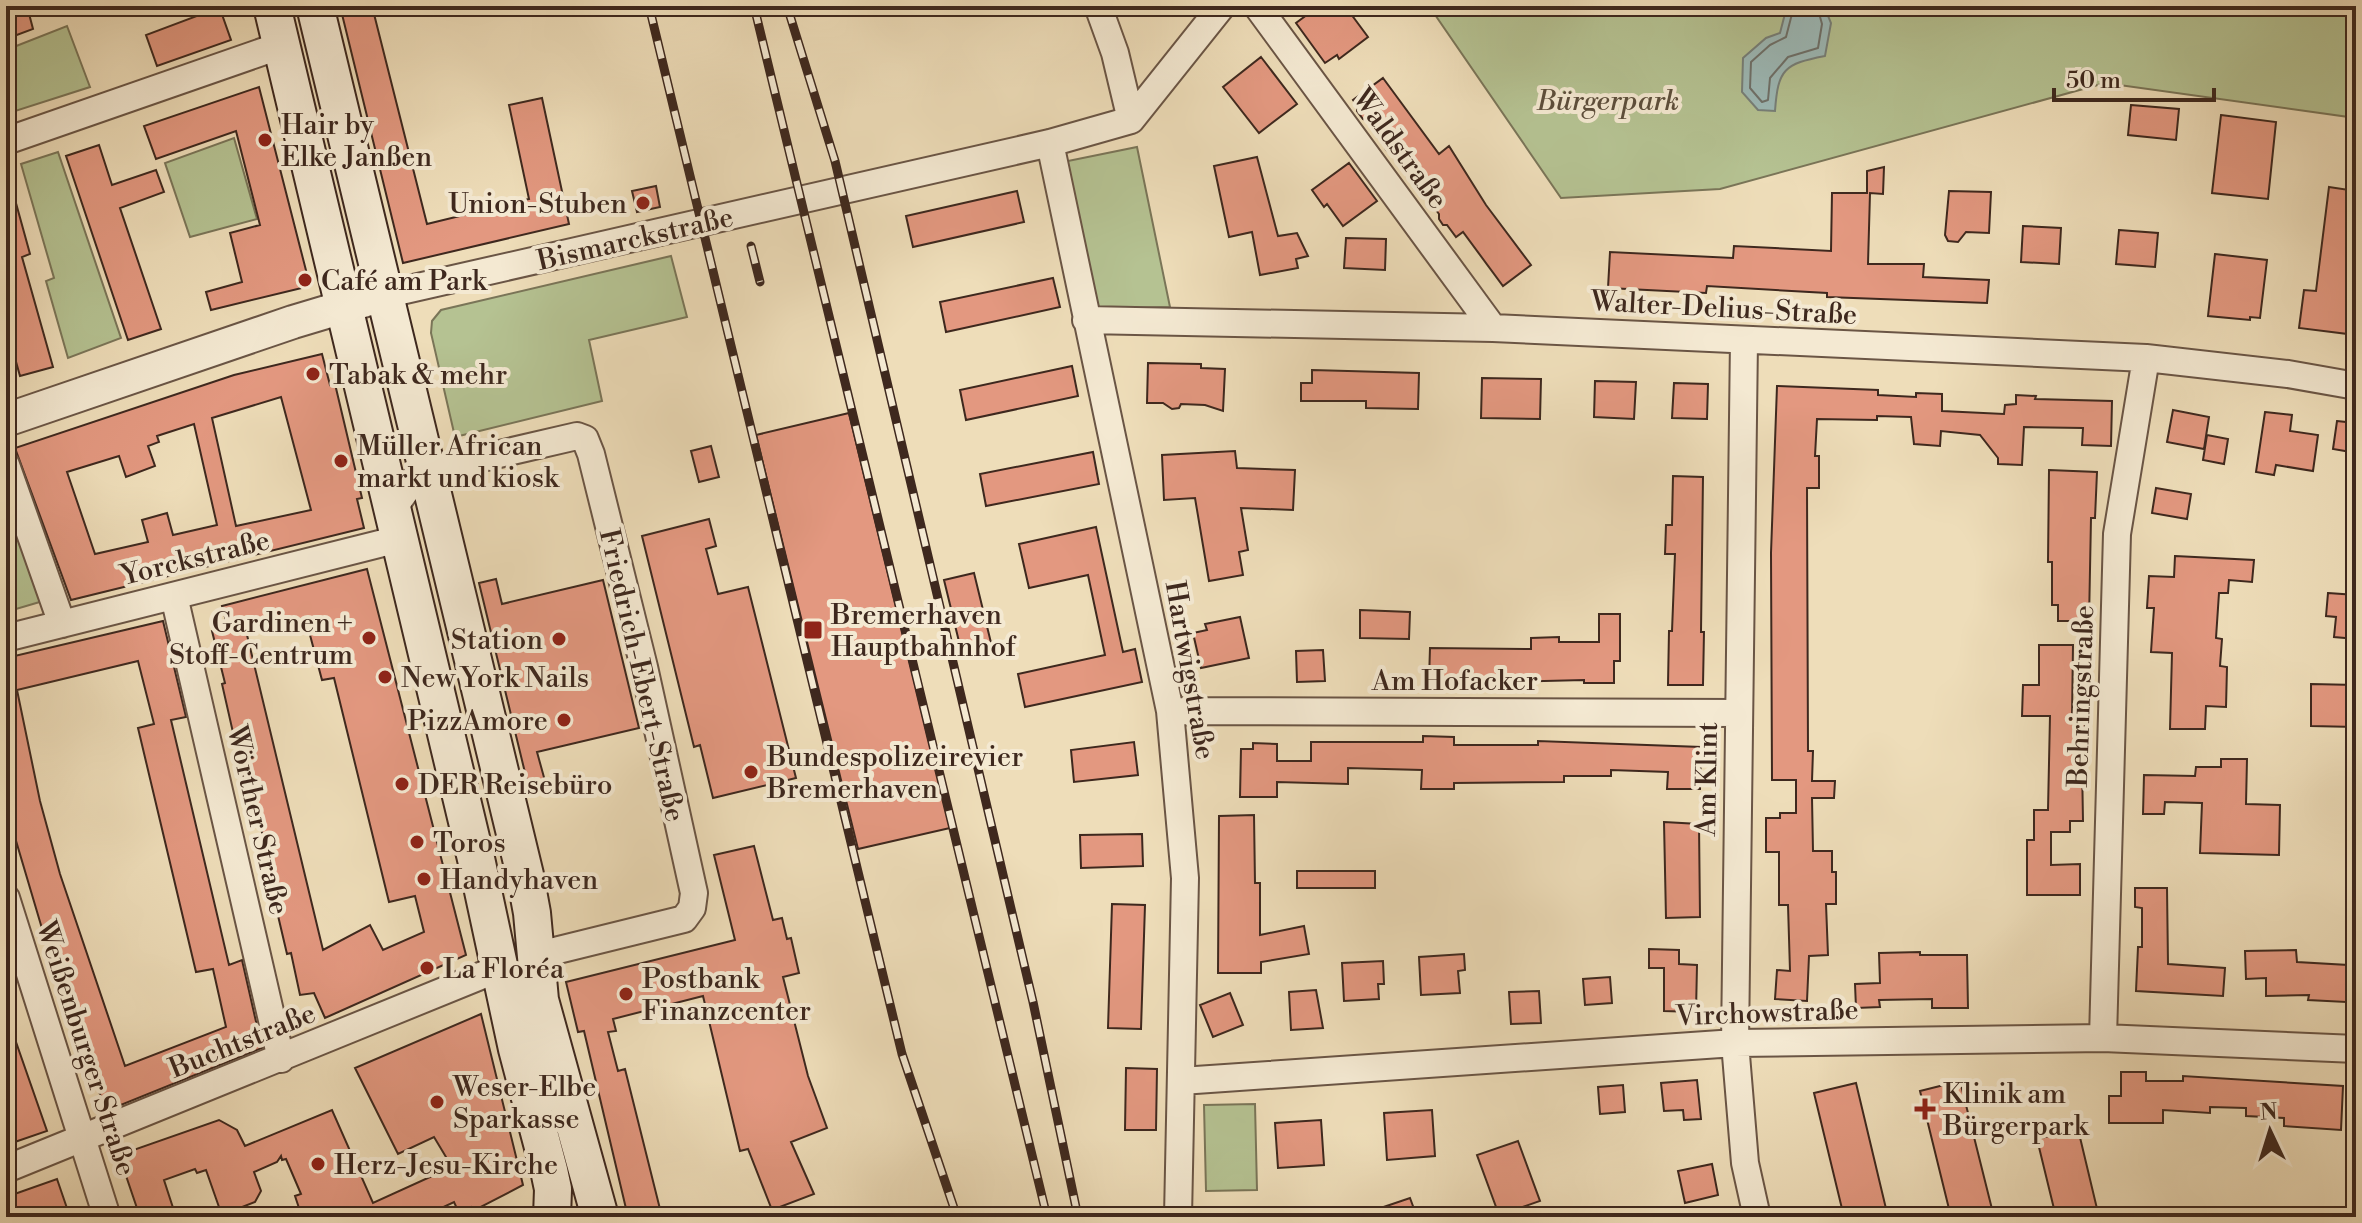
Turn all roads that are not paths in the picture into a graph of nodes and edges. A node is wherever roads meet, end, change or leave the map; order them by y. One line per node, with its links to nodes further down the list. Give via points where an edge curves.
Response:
1 (272, 6): 6 (main road)
2 (315, 6): 10 (main road)
3 (1098, 6): 7 (street)
4 (1222, 6): 7 (street)
5 (1257, 6): 13 (street, Waldstraße)
6 (282, 45): 8 (street); 11 (main road)
7 (1131, 120): 9 (street, Bismarckstraße)
8 (6, 141)
9 (1050, 143): 10 (street, Bismarckstraße); 12 (street, Hartwigstraße)
10 (383, 295): 11 (street, Bismarckstraße); 19 (main road)
11 (343, 307): 17 (street, Bismarckstraße); 20 (main road)
12 (1086, 320): 13 (street, Walter-Delius-Straße); 24 (street, Hartwigstraße)
13 (1493, 328): 14 (street, Walter-Delius-Straße)
14 (1744, 340): 15 (street, Walter-Delius-Straße); 25 (street, Am Klint)
15 (2146, 358): 16 (street, Walter-Delius-Straße); 29 (street, Behringstraße, via 2117,534)
16 (2356, 386)
17 (6, 420)
18 (6, 465): 22 (street)
19 (426, 471): 20 (street, via 412,482); 27 (main road, via 525,875); 27 (street, Friedrich-Ebert-Straße, via 577,436 585,439 644,667 694,893 692,908 684,919)
20 (396, 524): 21 (street, Yorckstraße); 28 (main road)
21 (174, 596): 22 (street, Yorckstraße); 32 (street, Wörther Straße)
22 (62, 624): 23 (street, Yorckstraße)
23 (6, 638)
24 (1170, 711): 25 (street, Am Hofacker); 33 (street, Hartwigstraße, via 1185,878)
25 (1739, 713): 30 (street, Am Klint)
26 (8, 912): 34 (street, Weißenburger Straße)
27 (534, 956): 28 (main road, Friedrich-Ebert-Straße); 36 (main road)
28 (500, 968): 32 (street, Buchtstraße); 38 (main road, via 553,1189)
29 (2103, 1038): 30 (street, Virchowstraße); 31 (street, Virchowstraße)
30 (1735, 1043): 33 (street, Virchowstraße); 40 (street, Am Klint, via 1745,1163)
31 (2356, 1049)
32 (281, 1059): 34 (street, Buchtstraße)
33 (1181, 1081): 39 (street, Hartwigstraße)
34 (82, 1140): 35 (street, Buchtstraße); 37 (street, Weißenburger Straße)
35 (6, 1169)
36 (588, 1213)
37 (107, 1217)
38 (552, 1217)
39 (1178, 1217)
40 (1757, 1217)

